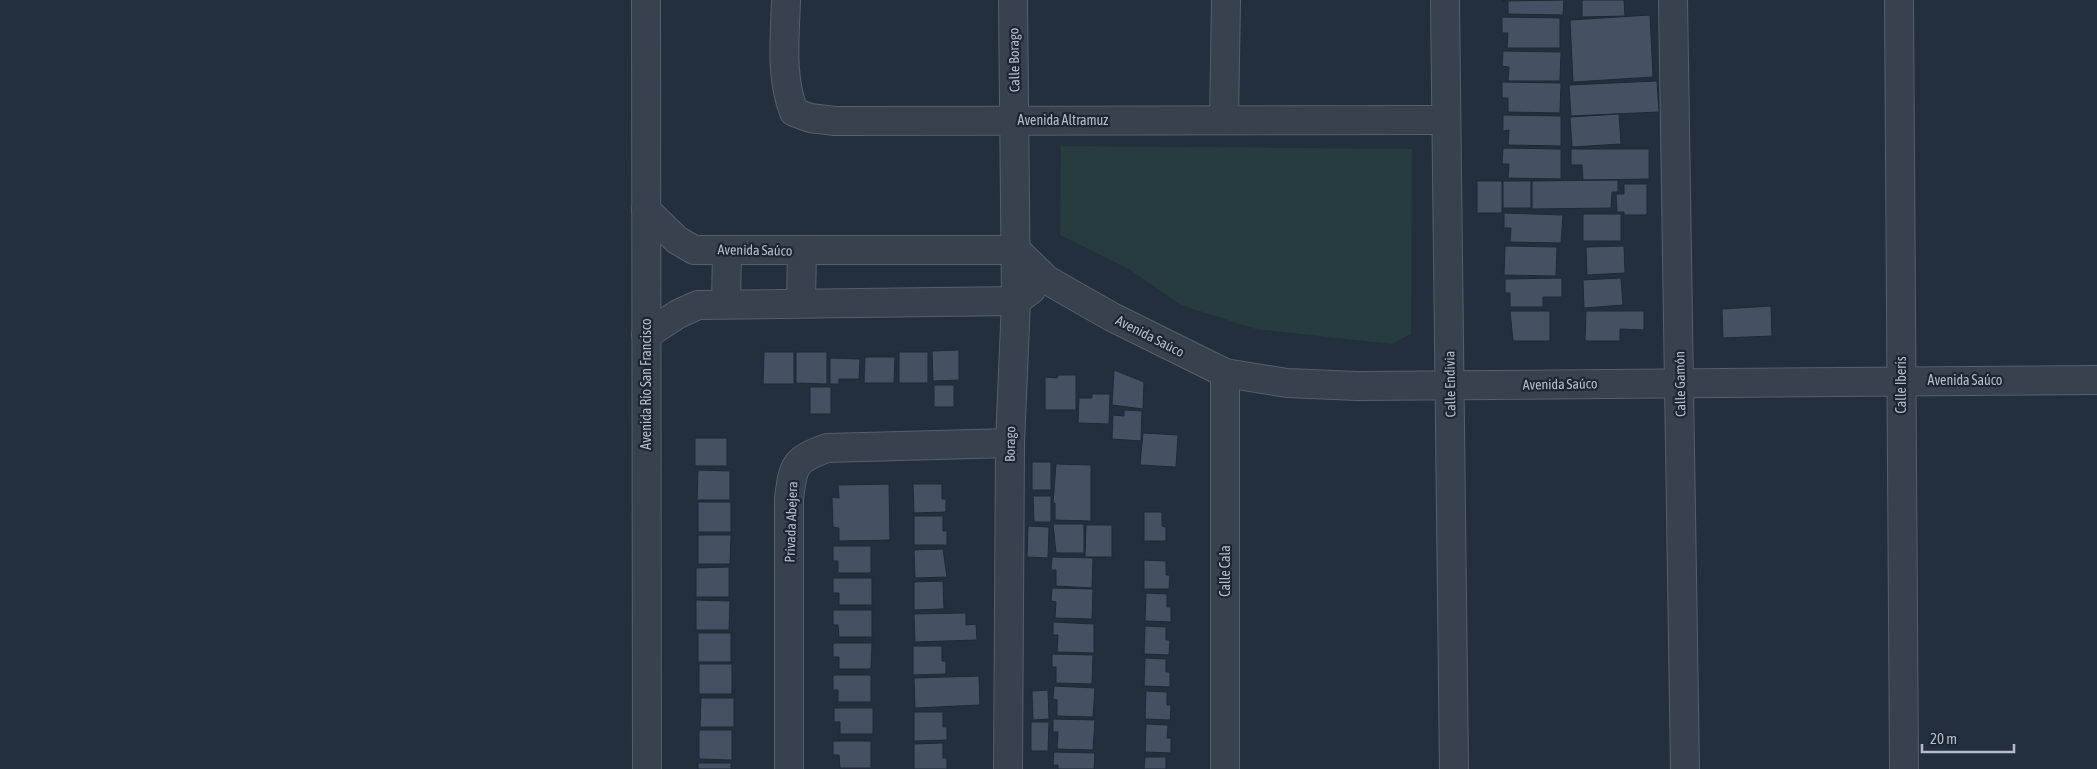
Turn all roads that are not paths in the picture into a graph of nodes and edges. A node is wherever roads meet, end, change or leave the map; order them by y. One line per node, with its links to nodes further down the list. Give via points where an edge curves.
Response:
1 (646, 0): 11 (street, Avenida Río San Francisco)
2 (786, 0): 8 (street, Avenida Altramuz, via 785,72 794,112 835,121)
3 (1013, 0): 8 (street, Calle Borago)
4 (1226, 0): 9 (street)
5 (1444, 0): 10 (street, Calle Endivia)
6 (1673, 0): 23 (street, Calle Gamón)
7 (1899, 0): 21 (street, Calle Iberis)
8 (1015, 119): 9 (street, Avenida Altramuz); 13 (street, Borago)
9 (1224, 120): 10 (street, Avenida Altramuz)
10 (1446, 120): 24 (street, Calle Endivia)
11 (646, 210): 12 (street, Avenida Saúco, via 678,240 694,250); 19 (street, Avenida Río San Francisco)
12 (727, 250): 14 (street, Avenida Saúco); 18 (street)
13 (1016, 250): 14 (street, Avenida Saúco); 15 (street, Avenida Saúco); 16 (street, Borago)
14 (802, 251): 17 (street)
15 (1047, 280): 16 (street); 20 (street, Avenida Saúco, via 1112,317)
16 (1016, 301): 17 (street); 25 (street, Borago)
17 (801, 302): 18 (street)
18 (726, 304): 19 (street, via 698,305)
19 (646, 335): 26 (street, Avenida Río San Francisco)
20 (1225, 373): 24 (street, Avenida Saúco, via 1287,383); 29 (street, Calle Cala)
21 (1901, 380): 22 (street, Avenida Saúco); 23 (street, Avenida Saúco); 32 (street, Calle Iberis)
22 (2097, 380)
23 (1680, 382): 24 (street, Avenida Saúco); 31 (street, Calle Gamón)
24 (1450, 385): 30 (street, Calle Endivia)
25 (1010, 443): 27 (street, Privada Abejera, via 827,448 804,456 792,473 789,499); 28 (street, Borago)
26 (647, 769)
27 (789, 769)
28 (1008, 769)
29 (1225, 769)
30 (1454, 769)
31 (1684, 769)
32 (1904, 769)

